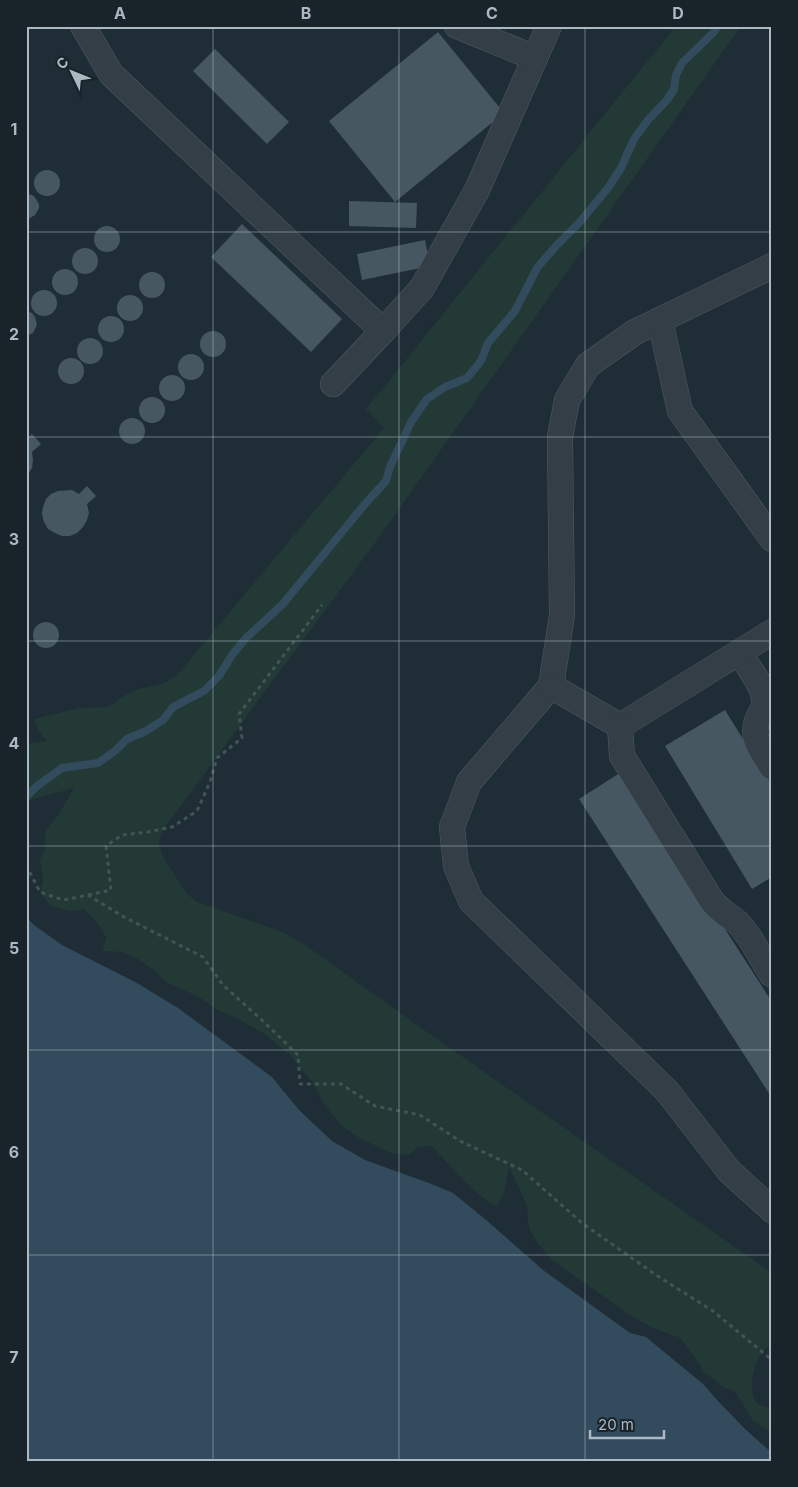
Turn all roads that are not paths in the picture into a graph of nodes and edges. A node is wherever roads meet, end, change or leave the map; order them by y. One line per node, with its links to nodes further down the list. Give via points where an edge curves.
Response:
1 (83, 26): 7 (lane, via 111,74)
2 (457, 26): 4 (lane)
3 (549, 26): 4 (lane)
4 (535, 58): 7 (lane, via 473,198 422,288)
5 (772, 266): 6 (lane)
6 (660, 320): 9 (lane, via 680,411); 12 (lane, via 635,332 588,365 567,400 560,437 562,615)
7 (383, 331): 8 (lane)
8 (333, 384)
9 (772, 539)
10 (772, 632): 11 (lane)
11 (739, 653): 13 (lane); 14 (lane, via 765,699 754,733)
12 (551, 686): 13 (lane); 16 (lane, via 468,782 452,827 456,866 471,901 668,1091 729,1171)
13 (620, 726): 15 (lane, via 622,756 712,901 744,930)
14 (772, 766)
15 (772, 975)
16 (772, 1210)

